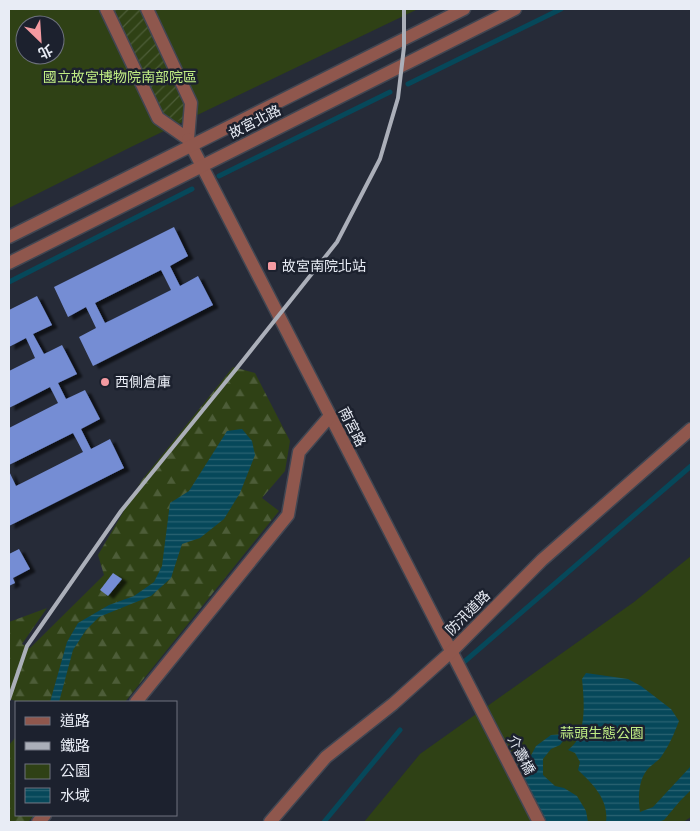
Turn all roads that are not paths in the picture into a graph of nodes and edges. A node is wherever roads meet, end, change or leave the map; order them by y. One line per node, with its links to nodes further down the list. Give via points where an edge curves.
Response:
1 (106, 9): 5 (street, via 158,118)
2 (148, 9): 5 (street, via 191,102)
3 (464, 9): 5 (street, 故宮北路)
4 (515, 9): 6 (street, 故宮北路)
5 (190, 142): 6 (street, 南宮路); 7 (street, 故宮北路)
6 (201, 166): 8 (street, 故宮北路); 9 (street, 南宮路)
7 (9, 237)
8 (9, 263)
9 (330, 416): 11 (street, 南宮路); 12 (street, via 300,452 288,515)
10 (691, 429): 11 (street, 防汛道路, via 542,560)
11 (451, 652): 13 (street, 南宮路); 14 (street, 防汛道路, via 393,704 326,757)
12 (137, 701)
13 (476, 701): 15 (street, 介壽橋)
14 (270, 822)
15 (539, 822)

